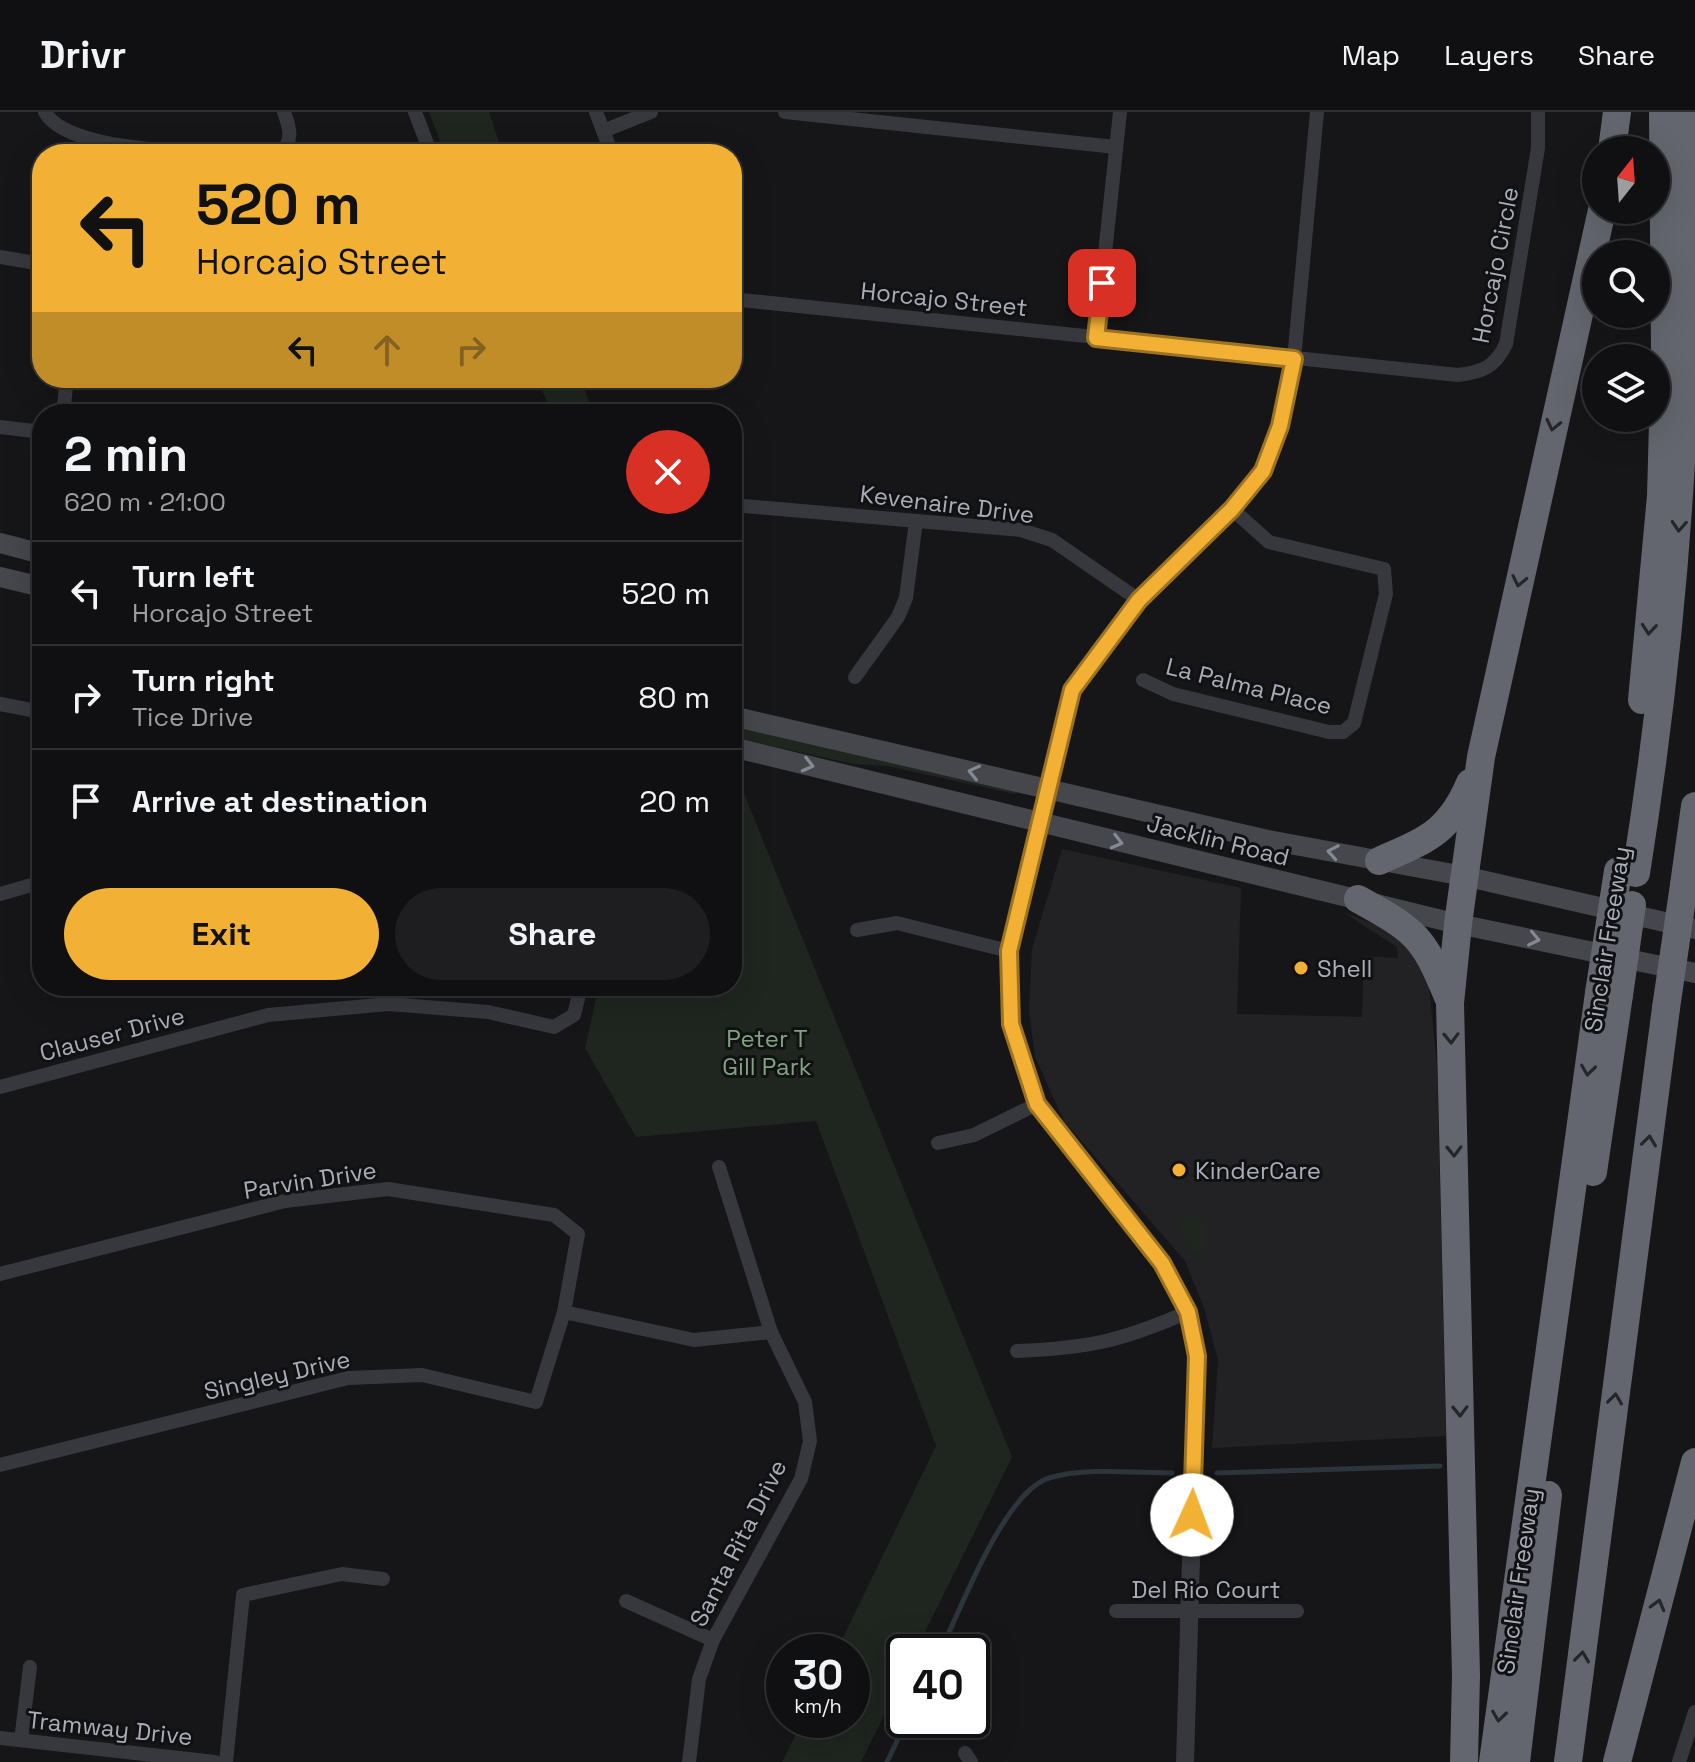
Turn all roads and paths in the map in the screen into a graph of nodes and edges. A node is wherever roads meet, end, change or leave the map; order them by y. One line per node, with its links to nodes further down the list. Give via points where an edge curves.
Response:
1 (45, 112): 15 (street)
2 (284, 112): 16 (street)
3 (415, 112): 17 (street)
4 (596, 112): 13 (street)
5 (651, 112): 13 (street)
6 (785, 112): 19 (street)
7 (1120, 112): 19 (street)
8 (1317, 112): 25 (street)
9 (1538, 112): 25 (street, Horcajo Circle, via 1536,162 1506,344 1498,361 1481,372 1458,375)
10 (1617, 112): 14 (highway)
11 (1663, 112): 47 (highway, Sinclair Freeway, one-way to 47, via 1661,496)
12 (1684, 112): 47 (highway, one-way to 47, via 1689,324 1679,530 1657,736)
13 (603, 131): 18 (street)
14 (1614, 136)
15 (88, 144)
16 (288, 144)
17 (427, 144)
18 (608, 144)
19 (1116, 147): 24 (street)
20 (1599, 224): 42 (highway, one-way to 42)
21 (0, 257): 22 (street)
22 (32, 262)
23 (742, 300): 24 (street, Horcajo Street)
24 (1096, 338): 25 (street, Horcajo Street)
25 (1294, 359): 29 (street, via 1280,426 1263,471)
26 (0, 427): 27 (street)
27 (32, 431)
28 (742, 506): 30 (street, Kevenaire Drive)
29 (1232, 509): 35 (street); 37 (street, La Palma Place, via 1269,542 1384,569 1386,594 1354,723 1343,732 1329,732 1173,694)
30 (916, 521): 35 (street, Kevenaire Drive, via 1021,530 1052,540); 36 (street, via 906,598)
31 (0, 543): 32 (main road)
32 (32, 551)
33 (0, 577): 34 (main road)
34 (32, 585)
35 (1139, 600): 43 (street, via 1072,690)
36 (855, 677)
37 (1143, 680)
38 (0, 704): 39 (street)
39 (32, 710)
40 (742, 718): 43 (main road, Jacklin Road, one-way to 40)
41 (742, 749): 45 (main road, Jacklin Road, one-way to 45)
42 (1481, 757): 46 (highway, via 1458,811 1432,838); 48 (highway)
43 (1050, 789): 45 (street); 46 (main road, Jacklin Road, one-way to 43)
44 (1695, 806): 89 (highway, one-way to 44, bridge)
45 (1041, 824): 51 (main road, Jacklin Road, one-way to 51); 55 (street)
46 (1379, 861): 48 (main road, Jacklin Road)
47 (1627, 872): 57 (highway, Sinclair Freeway, bridge)
48 (1464, 876): 52 (highway); 53 (main road, Jacklin Road)
49 (32, 885): 50 (street)
50 (0, 894)
51 (1358, 899): 52 (main road, Jacklin Road); 59 (highway, via 1402,923 1429,950)
52 (1458, 924): 56 (main road, Jacklin Road, one-way to 56); 59 (highway)
53 (1695, 929)
54 (857, 930): 55 (street, via 897,923)
55 (1009, 951): 61 (street, via 1011,1024)
56 (1695, 973)
57 (1609, 994): 87 (highway, Sinclair Freeway, one-way to 87); 88 (highway)
58 (579, 996): 60 (street, Clauser Drive, via 574,1015 554,1027 488,1012 389,1004 268,1015)
59 (1450, 1003): 86 (highway, one-way to 86)
60 (0, 1087)
61 (1037, 1104): 62 (street, via 974,1135); 67 (street, via 1162,1263)
62 (938, 1143)
63 (719, 1167): 68 (street, Santa Rita Drive)
64 (578, 1234): 65 (street, Parvin Drive, via 554,1215 388,1189 285,1201); 66 (street, Singley Drive)
65 (0, 1274)
66 (564, 1312): 68 (street, via 694,1340); 71 (street, Singley Drive, via 536,1402 422,1375 348,1378)
67 (1188, 1312): 69 (street, via 1116,1342); 75 (street, via 1197,1356)
68 (771, 1332): 77 (street, Santa Rita Drive, via 805,1402 810,1441 801,1479)
69 (1017, 1351)
70 (1695, 1462): 90 (highway, one-way to 70)
71 (0, 1465)
72 (383, 1579): 83 (street, via 342,1574 243,1595)
73 (626, 1601): 77 (street)
74 (1116, 1611): 75 (street, Del Rio Court)
75 (1190, 1611): 76 (street, Del Rio Court); 85 (street)
76 (1297, 1611)
77 (713, 1640): 84 (street, Santa Rita Drive, via 699,1679)
78 (30, 1667): 81 (street)
79 (1695, 1712): 91 (street)
80 (0, 1738): 81 (street, Tramway Drive)
81 (21, 1740): 82 (street, Tramway Drive)
82 (215, 1762)
83 (226, 1762)
84 (689, 1762)
85 (1185, 1762)
86 (1464, 1762)
87 (1493, 1762)
88 (1516, 1762)
89 (1568, 1762)
90 (1617, 1762)
91 (1679, 1762)

